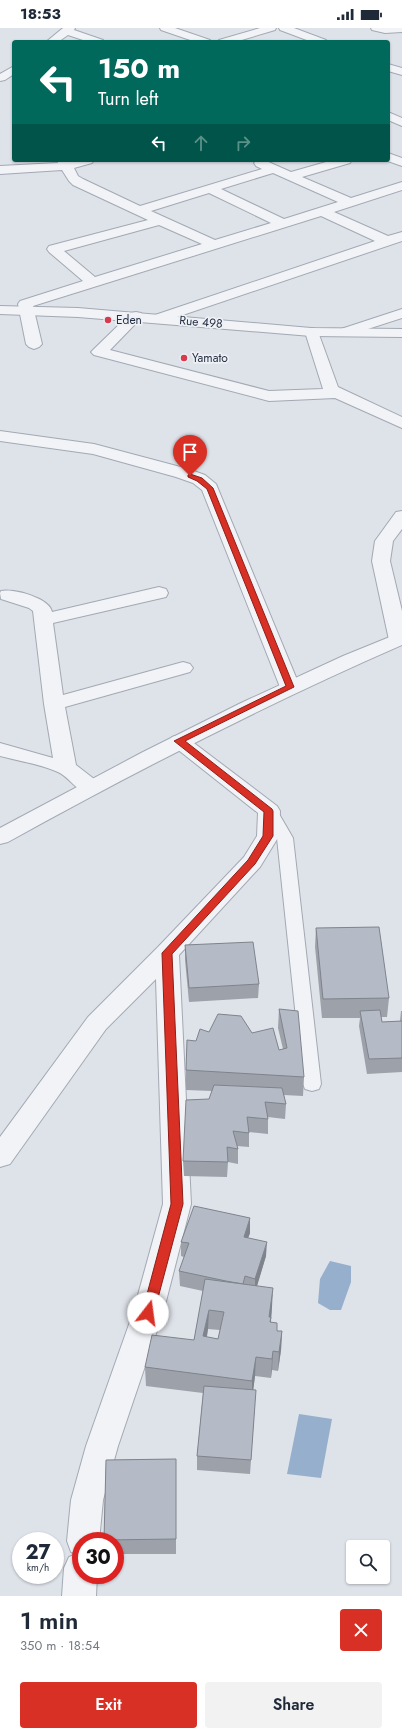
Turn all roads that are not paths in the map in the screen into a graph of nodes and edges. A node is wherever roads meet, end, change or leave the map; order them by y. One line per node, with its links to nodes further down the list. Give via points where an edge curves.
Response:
1 (165, 28): 9 (street)
2 (271, 28): 10 (street)
3 (284, 28): 11 (street)
4 (376, 28): 6 (street)
5 (68, 29): 7 (street); 8 (street)
6 (402, 29)
7 (54, 40)
8 (94, 40)
9 (200, 40)
10 (230, 40)
11 (317, 40)
12 (12, 70): 13 (street)
13 (1, 78): 14 (street)
14 (12, 78)
15 (390, 112): 16 (street)
16 (402, 122)
17 (390, 158): 20 (street)
18 (258, 162): 22 (street)
19 (339, 162): 24 (street)
20 (402, 162)
21 (66, 163): 23 (street); 28 (street, via 73,178 78,182)
22 (274, 169): 24 (street); 26 (street)
23 (0, 170)
24 (291, 176): 27 (street)
25 (402, 186): 27 (street)
26 (210, 189): 28 (street); 31 (street)
27 (350, 202): 29 (street)
28 (140, 210): 30 (street)
29 (322, 211): 31 (street); 33 (street)
30 (162, 220): 34 (street); 35 (street, via 54,249)
31 (283, 223): 34 (street)
32 (402, 236): 33 (street)
33 (387, 241): 40 (street)
34 (214, 245): 35 (street)
35 (93, 283): 37 (street, via 25,304)
36 (0, 310): 37 (street, Rue 498)
37 (27, 310): 39 (street, Rue 498); 44 (street)
38 (402, 313): 42 (street)
39 (136, 316): 40 (street, Rue 498); 45 (street, via 99,352 270,396)
40 (160, 318): 41 (street, Rue 498)
41 (312, 332): 42 (street, Rue 498); 45 (street, via 331,390)
42 (346, 332): 43 (street, Rue 498)
43 (402, 333)
44 (34, 344)
45 (337, 393): 46 (street)
46 (402, 423)
47 (0, 436): 54 (street, via 94,449 182,473 199,479 210,488)
48 (402, 516): 52 (street, via 384,541 381,560)
49 (159, 593): 51 (street)
50 (8, 595): 51 (street, via 36,604 42,609)
51 (43, 620): 55 (street)
52 (401, 639): 54 (street)
53 (183, 668): 55 (street)
54 (290, 687): 56 (street)
55 (54, 704): 58 (street)
56 (179, 741): 59 (street); 60 (street)
57 (0, 749): 58 (street)
58 (66, 768): 59 (street)
59 (90, 787): 61 (street)
60 (269, 811): 62 (street, via 268,836 252,862); 63 (lane, via 285,838)
61 (0, 837)
62 (167, 953): 64 (street, via 97,1023); 65 (street, via 177,1204 148,1313 102,1446 87,1500)
63 (312, 1084)
64 (0, 1157)
65 (84, 1532)
66 (80, 1584): 67 (street)
67 (79, 1596)

